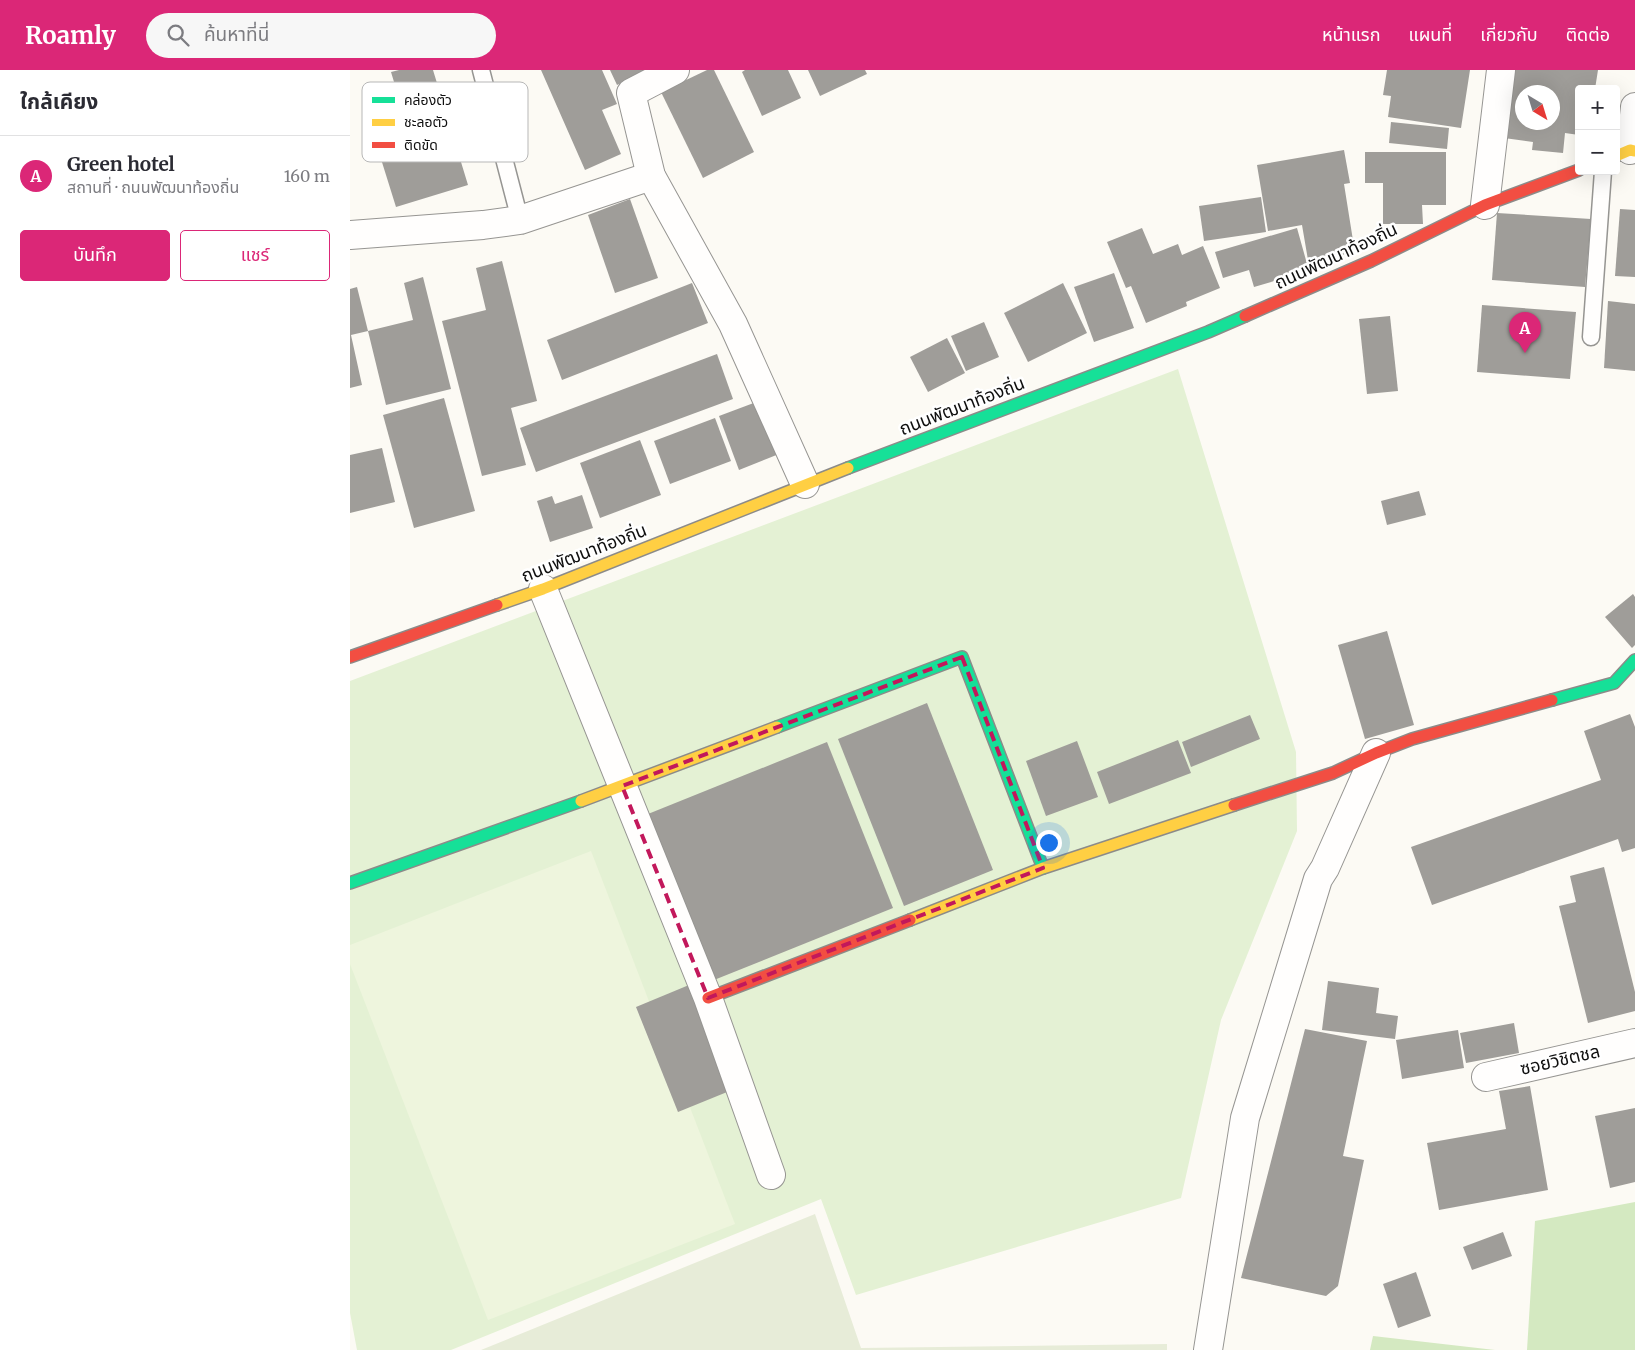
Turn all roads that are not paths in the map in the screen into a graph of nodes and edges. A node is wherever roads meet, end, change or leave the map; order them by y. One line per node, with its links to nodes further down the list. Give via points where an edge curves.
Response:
1 (674, 70): 8 (street, via 630,93)
2 (1501, 70): 9 (street)
3 (1635, 107): 4 (street)
4 (1627, 152)
5 (505, 162): 10 (lane)
6 (1575, 171): 9 (street, ถนนพัฒนาท้องถิ่น)
7 (1603, 175): 12 (lane)
8 (650, 176): 10 (street); 13 (street, via 733,324)
9 (1485, 204): 13 (street, ถนนพัฒนาท้องถิ่น, via 1371,261 1208,332)
10 (520, 220): 11 (street)
11 (350, 235)
12 (1591, 337)
13 (805, 484): 14 (street, ถนนพัฒนาท้องถิ่น)
14 (543, 589): 15 (street, ถนนพัฒนาท้องถิ่น); 18 (street)
15 (350, 658)
16 (1635, 660): 17 (street, via 1614,683 1412,739)
17 (1376, 753): 19 (street, via 1333,773); 25 (street, via 1318,879 1245,1118)
18 (622, 786): 19 (street, via 962,657); 20 (street); 21 (street)
19 (1043, 868): 21 (street)
20 (350, 883)
21 (708, 998): 24 (street)
22 (1635, 1043): 23 (street, ซอยวิชิตชล)
23 (1486, 1077)
24 (772, 1175)
25 (1208, 1350)

